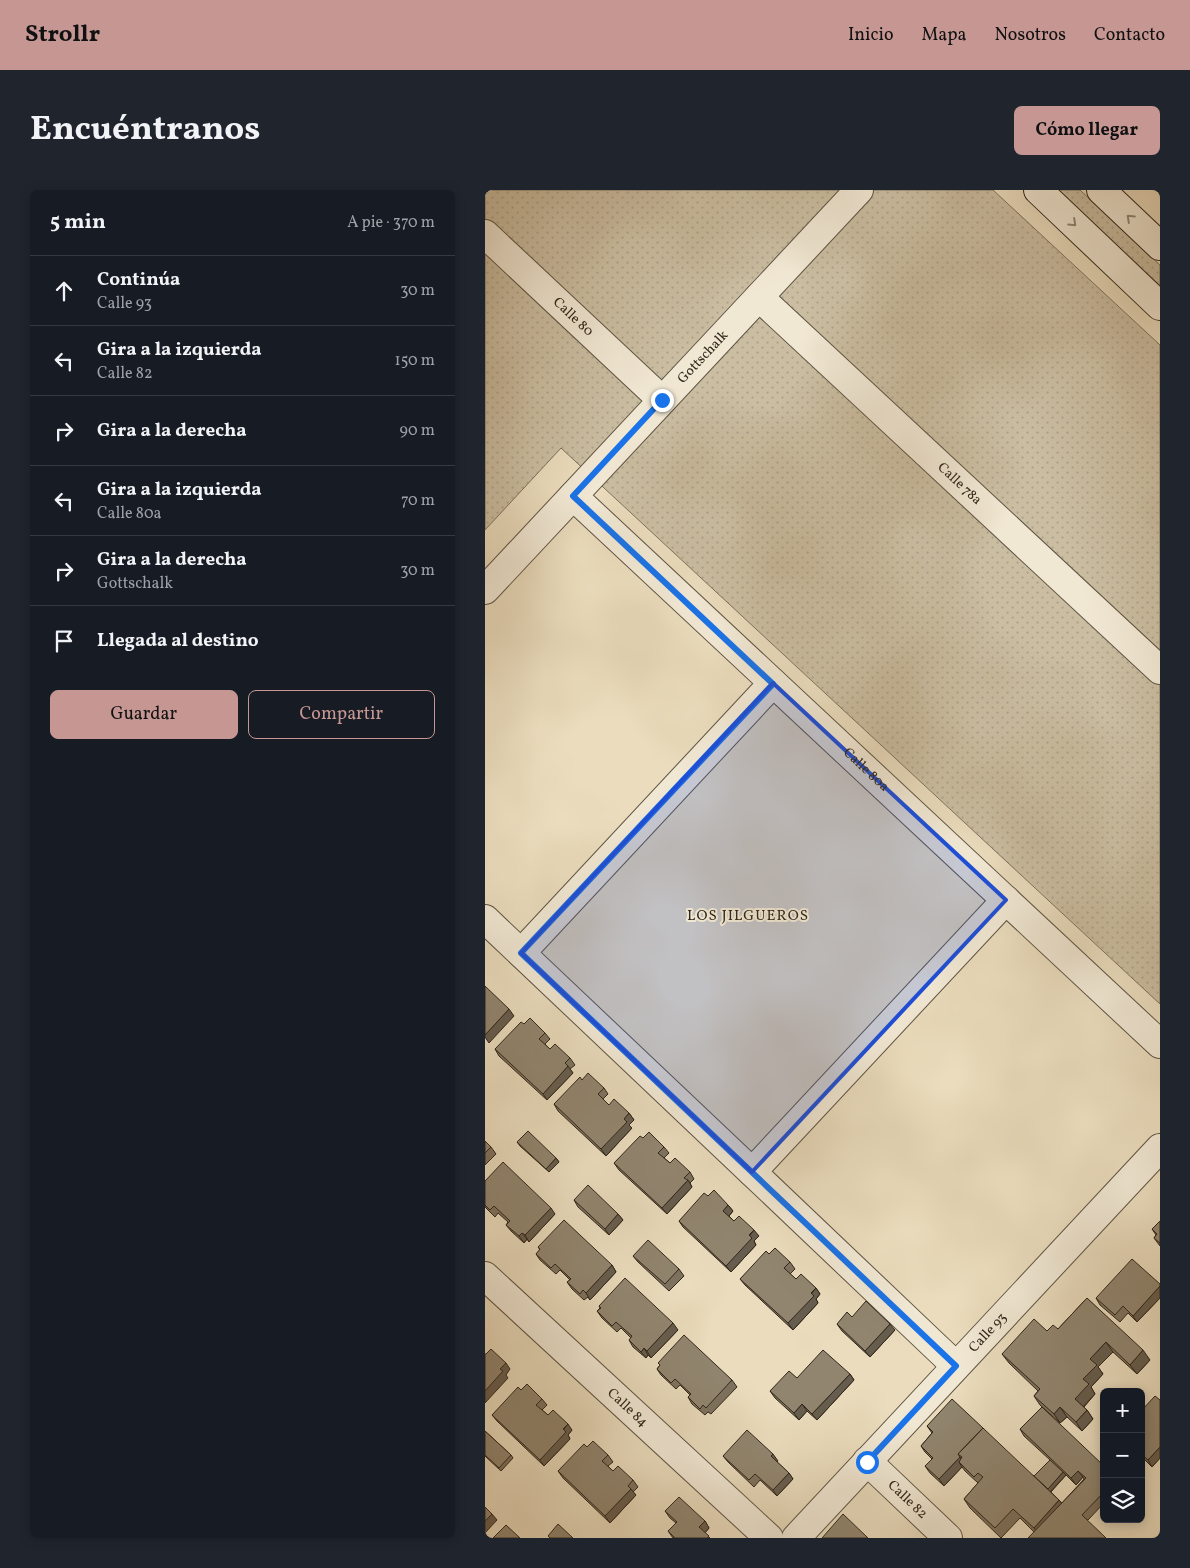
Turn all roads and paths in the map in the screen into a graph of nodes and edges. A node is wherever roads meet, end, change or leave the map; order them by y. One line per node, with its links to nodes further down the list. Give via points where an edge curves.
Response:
1 (859, 190): 6 (street, Gottschalk)
2 (1037, 190): 7 (street, one-way to 7)
3 (1101, 190): 5 (street, one-way to 3)
4 (485, 234): 8 (street, Calle 80)
5 (1160, 246)
6 (759, 297): 8 (street, Gottschalk); 11 (street, Calle 78a)
7 (1160, 306)
8 (662, 400): 9 (street, Gottschalk)
9 (573, 496): 10 (street, Gottschalk); 12 (street, Calle 80a)
10 (485, 590)
11 (1160, 670)
12 (773, 684): 13 (street, Calle 80a); 15 (street)
13 (1006, 900): 16 (street, Calle 80a); 18 (street)
14 (485, 920): 15 (street)
15 (521, 953): 18 (street)
16 (1160, 1044)
17 (1160, 1148): 20 (street, Calle 93)
18 (752, 1172): 20 (street)
19 (485, 1276): 22 (street, Calle 84)
20 (956, 1366): 21 (street, Calle 93)
21 (867, 1462): 23 (street, Calle 93); 24 (street, Calle 82)
22 (769, 1538)
23 (796, 1538)
24 (949, 1538)

